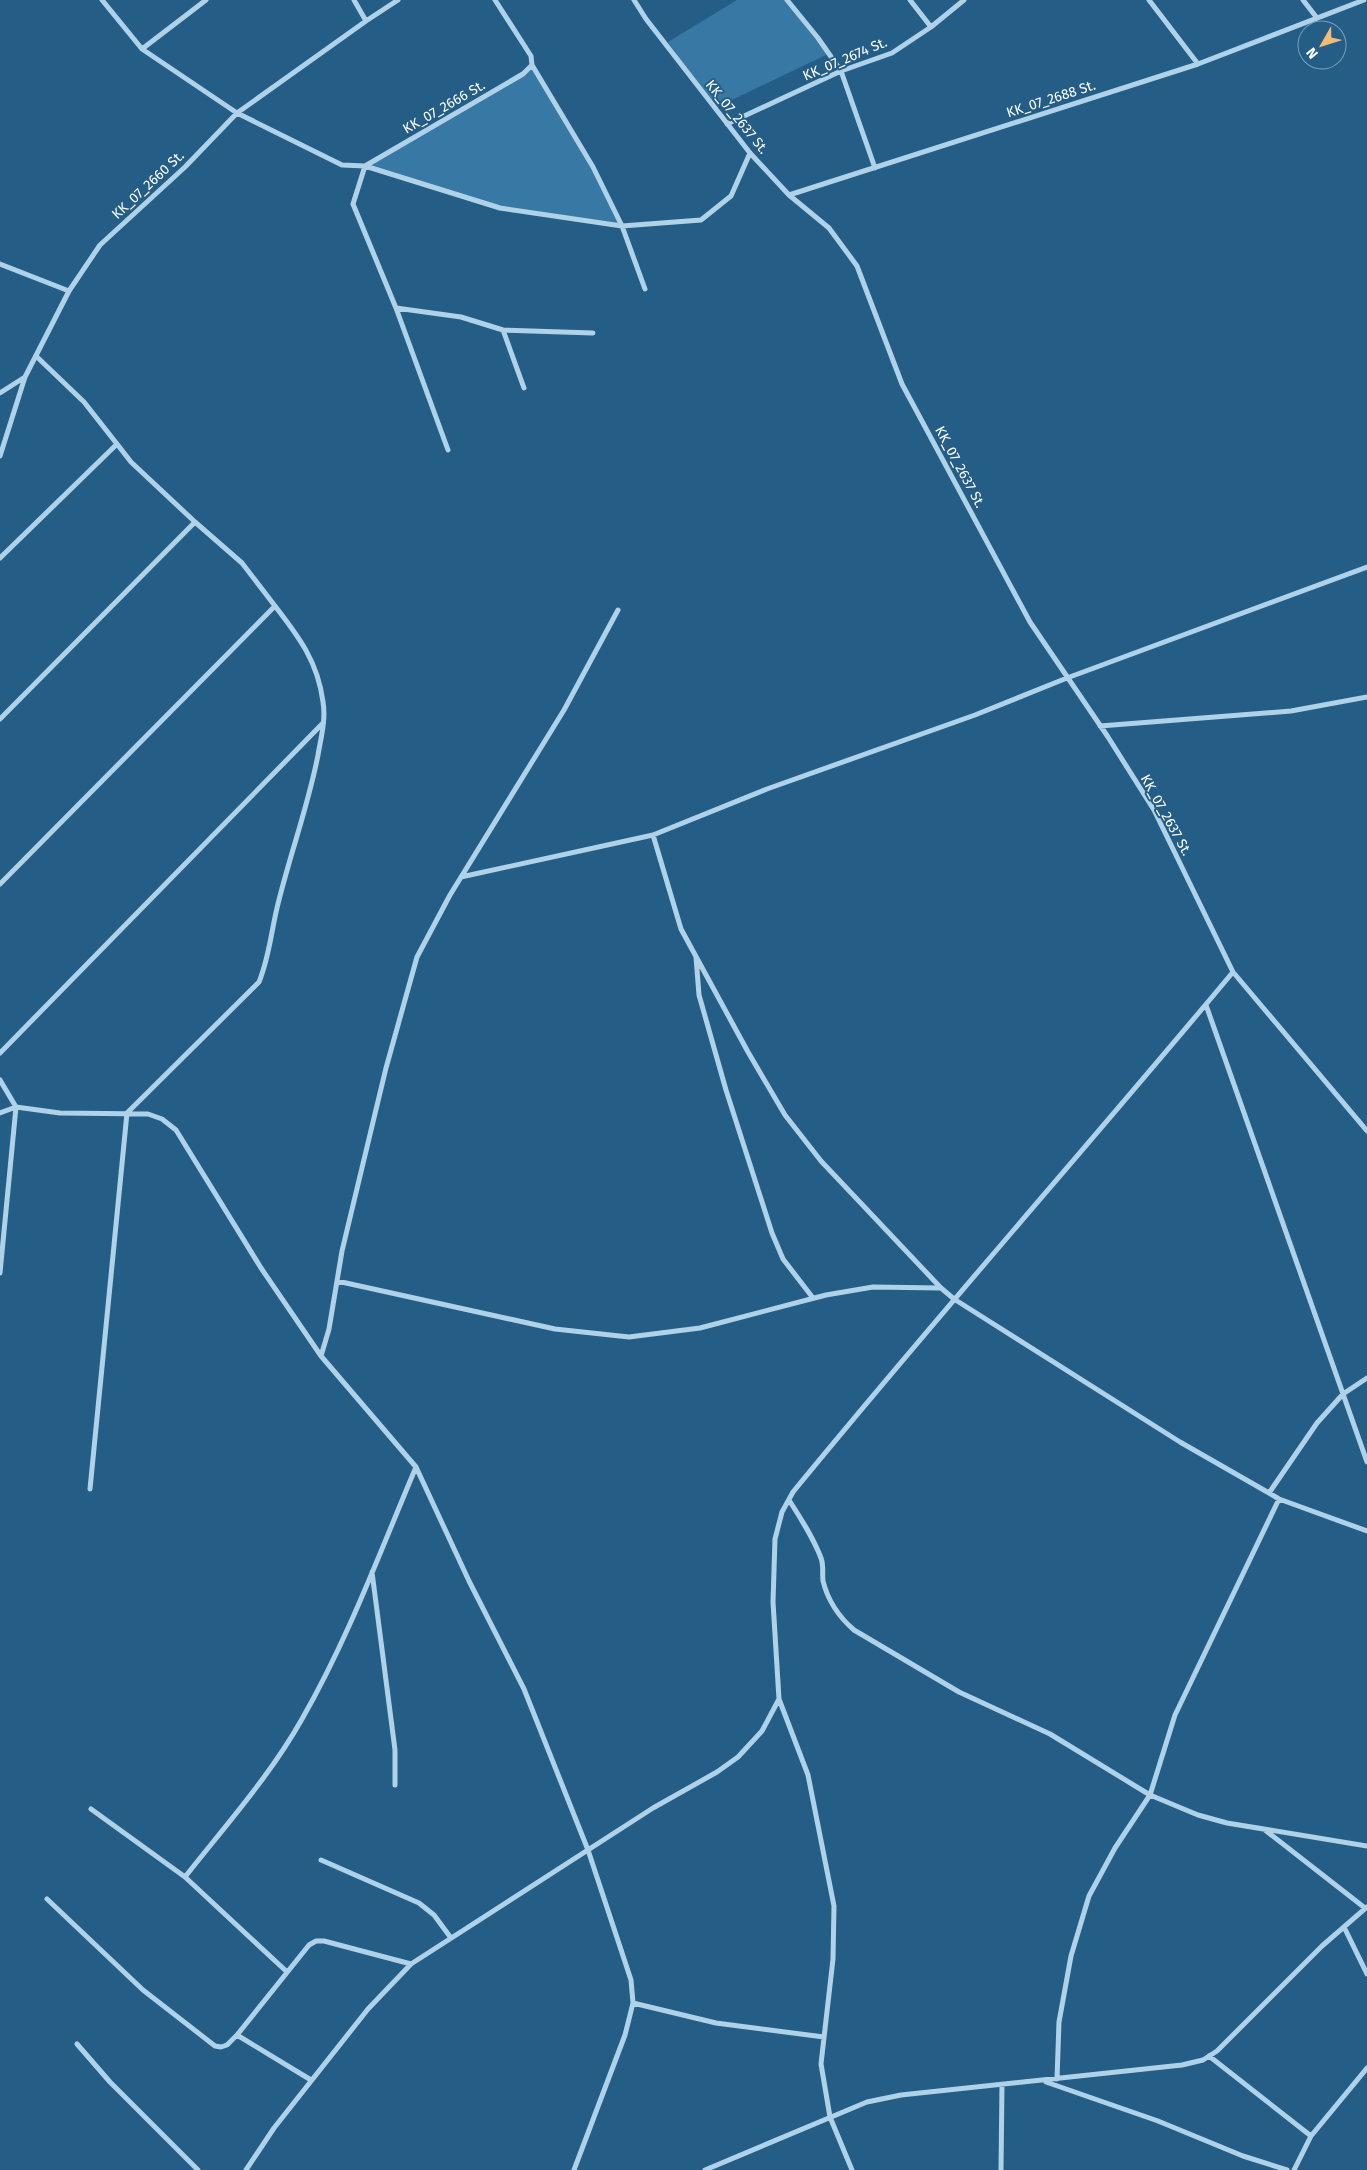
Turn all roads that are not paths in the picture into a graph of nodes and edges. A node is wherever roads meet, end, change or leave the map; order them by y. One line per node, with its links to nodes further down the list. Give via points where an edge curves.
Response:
1 (102, 0): 16 (street)
2 (206, 0): 16 (street)
3 (354, 0): 14 (street)
4 (398, 0): 14 (street, KK_07_2660 St.)
5 (495, 0): 18 (street, via 531,56)
6 (634, 0): 21 (street, KK_07_2637 St.)
7 (787, 0): 19 (street)
8 (910, 0): 15 (street)
9 (964, 0): 15 (street, KK_07_2674 St.)
10 (1149, 0): 17 (street)
11 (1303, 0): 13 (street)
12 (1364, 0): 13 (street, KK_07_2688 St.)
13 (1318, 18): 17 (street, KK_07_2688 St.)
14 (366, 21): 20 (street, KK_07_2660 St.)
15 (931, 27): 19 (street, KK_07_2674 St., via 892,53)
16 (142, 49): 20 (street)
17 (1198, 64): 24 (street, KK_07_2688 St.)
18 (532, 66): 23 (street, KK_07_2666 St.); 26 (street, via 593,167)
19 (841, 71): 21 (street, KK_07_2674 St.); 24 (street)
20 (237, 113): 23 (street, via 342,165); 29 (street, KK_07_2660 St., via 185,167 100,245)
21 (727, 124): 22 (street, KK_07_2637 St.)
22 (750, 153): 25 (street, KK_07_2637 St.); 26 (street, via 731,196 700,220)
23 (364, 166): 26 (street, via 500,208); 30 (street, via 354,204)
24 (875, 168): 25 (street, KK_07_2688 St.)
25 (789, 195): 45 (street, KK_07_2637 St., via 829,228 857,266 902,384 1030,622)
26 (622, 226): 28 (street)
27 (0, 264): 29 (street)
28 (645, 289)
29 (68, 291): 33 (street, KK_07_2660 St.)
30 (396, 308): 31 (street, via 460,317); 38 (street)
31 (503, 330): 32 (street); 35 (street)
32 (593, 333)
33 (36, 356): 34 (street, KK_07_2660 St.); 37 (street, via 84,402)
34 (25, 376): 36 (street); 39 (street, KK_07_2660 St.)
35 (524, 388)
36 (0, 393)
37 (117, 444): 40 (street, via 131,462); 41 (street)
38 (448, 450)
39 (0, 456)
40 (195, 522): 43 (street, via 242,563); 47 (street)
41 (0, 558)
42 (1367, 567): 45 (street)
43 (275, 606): 48 (street, via 299,637 316,668); 52 (street)
44 (618, 610): 51 (street, via 564,710)
45 (1067, 678): 49 (street, KK_07_2637 St.); 50 (street, via 975,715 766,788)
46 (1367, 697): 49 (street, via 1291,710)
47 (0, 719)
48 (324, 723): 56 (street); 60 (street, via 310,794 259,982)
49 (1100, 726): 54 (street, KK_07_2637 St., via 1154,810)
50 (653, 835): 51 (street); 53 (street, via 682,929)
51 (461, 877): 63 (street, via 417,957 386,1068)
52 (0, 884)
53 (696, 955): 64 (street, via 785,1114 821,1161); 65 (street, via 699,995 772,1233 783,1258)
54 (1233, 972): 55 (street); 61 (street, KK_07_2637 St.)
55 (1206, 1005): 66 (street); 69 (street)
56 (0, 1053)
57 (0, 1080): 58 (street)
58 (16, 1107): 59 (street); 60 (street, via 60,1113); 62 (street)
59 (0, 1113)
60 (127, 1113): 67 (street, via 148,1114 176,1130 261,1268); 72 (street)
61 (1367, 1131)
62 (0, 1274)
63 (337, 1281): 65 (street, via 555,1329 629,1337 700,1328); 67 (street)
64 (941, 1288): 65 (street, via 873,1287); 66 (street)
65 (813, 1298)
66 (954, 1299): 73 (street, via 1180,1442); 75 (street)
67 (321, 1356): 71 (street)
68 (1367, 1378): 69 (street)
69 (1343, 1394): 70 (street); 73 (street, via 1318,1423)
70 (1367, 1462)
71 (416, 1467): 77 (street); 84 (street, via 524,1689)
72 (90, 1489)
73 (1269, 1493): 74 (street)
74 (1279, 1499): 76 (street); 80 (street, via 1175,1716)
75 (788, 1500): 78 (street, via 775,1539 773,1602); 80 (street, via 814,1540 834,1609 854,1630 958,1692 1050,1734)
76 (1367, 1531)
77 (372, 1572): 79 (street, via 395,1750); 86 (street, via 330,1668 301,1721 269,1769)
78 (779, 1699): 84 (street, via 762,1731 738,1757); 96 (street, via 808,1775 834,1906 833,1960)
79 (395, 1785)
80 (1150, 1795): 82 (street, via 1198,1815); 100 (street, via 1115,1848 1090,1896 1071,1956 1061,2013)
81 (91, 1809): 86 (street)
82 (1263, 1829): 83 (street); 88 (street)
83 (1367, 1846)
84 (588, 1850): 90 (street); 94 (street, via 631,1980)
85 (321, 1860): 90 (street, via 419,1903 434,1915)
86 (185, 1877): 92 (street)
87 (47, 1899): 95 (street, via 143,1990 215,2046 227,2045)
88 (1366, 1907): 89 (street)
89 (1344, 1927): 93 (street); 98 (street)
90 (450, 1938): 91 (street)
91 (411, 1964): 92 (street, via 316,1941 309,1944); 101 (street, via 368,2009)
92 (286, 1972): 95 (street)
93 (1367, 1974)
94 (633, 2002): 96 (street, via 716,2023); 108 (street, via 625,2036)
95 (237, 2035): 101 (street)
96 (824, 2038): 104 (street, via 821,2064)
97 (77, 2044): 106 (street, via 110,2082)
98 (1209, 2056): 100 (street, via 1182,2065); 105 (street)
99 (1367, 2068): 105 (street)
100 (1057, 2079): 102 (street)
101 (311, 2080): 107 (street)
102 (1043, 2081): 103 (street); 112 (street)
103 (1002, 2085): 104 (street, via 901,2095 867,2102); 111 (street)
104 (830, 2117): 109 (street); 110 (street)
105 (1311, 2136): 113 (street)
106 (198, 2170)
107 (246, 2170)
108 (574, 2170)
109 (705, 2170)
110 (852, 2170)
111 (1001, 2170)
112 (1287, 2170)
113 (1294, 2170)

